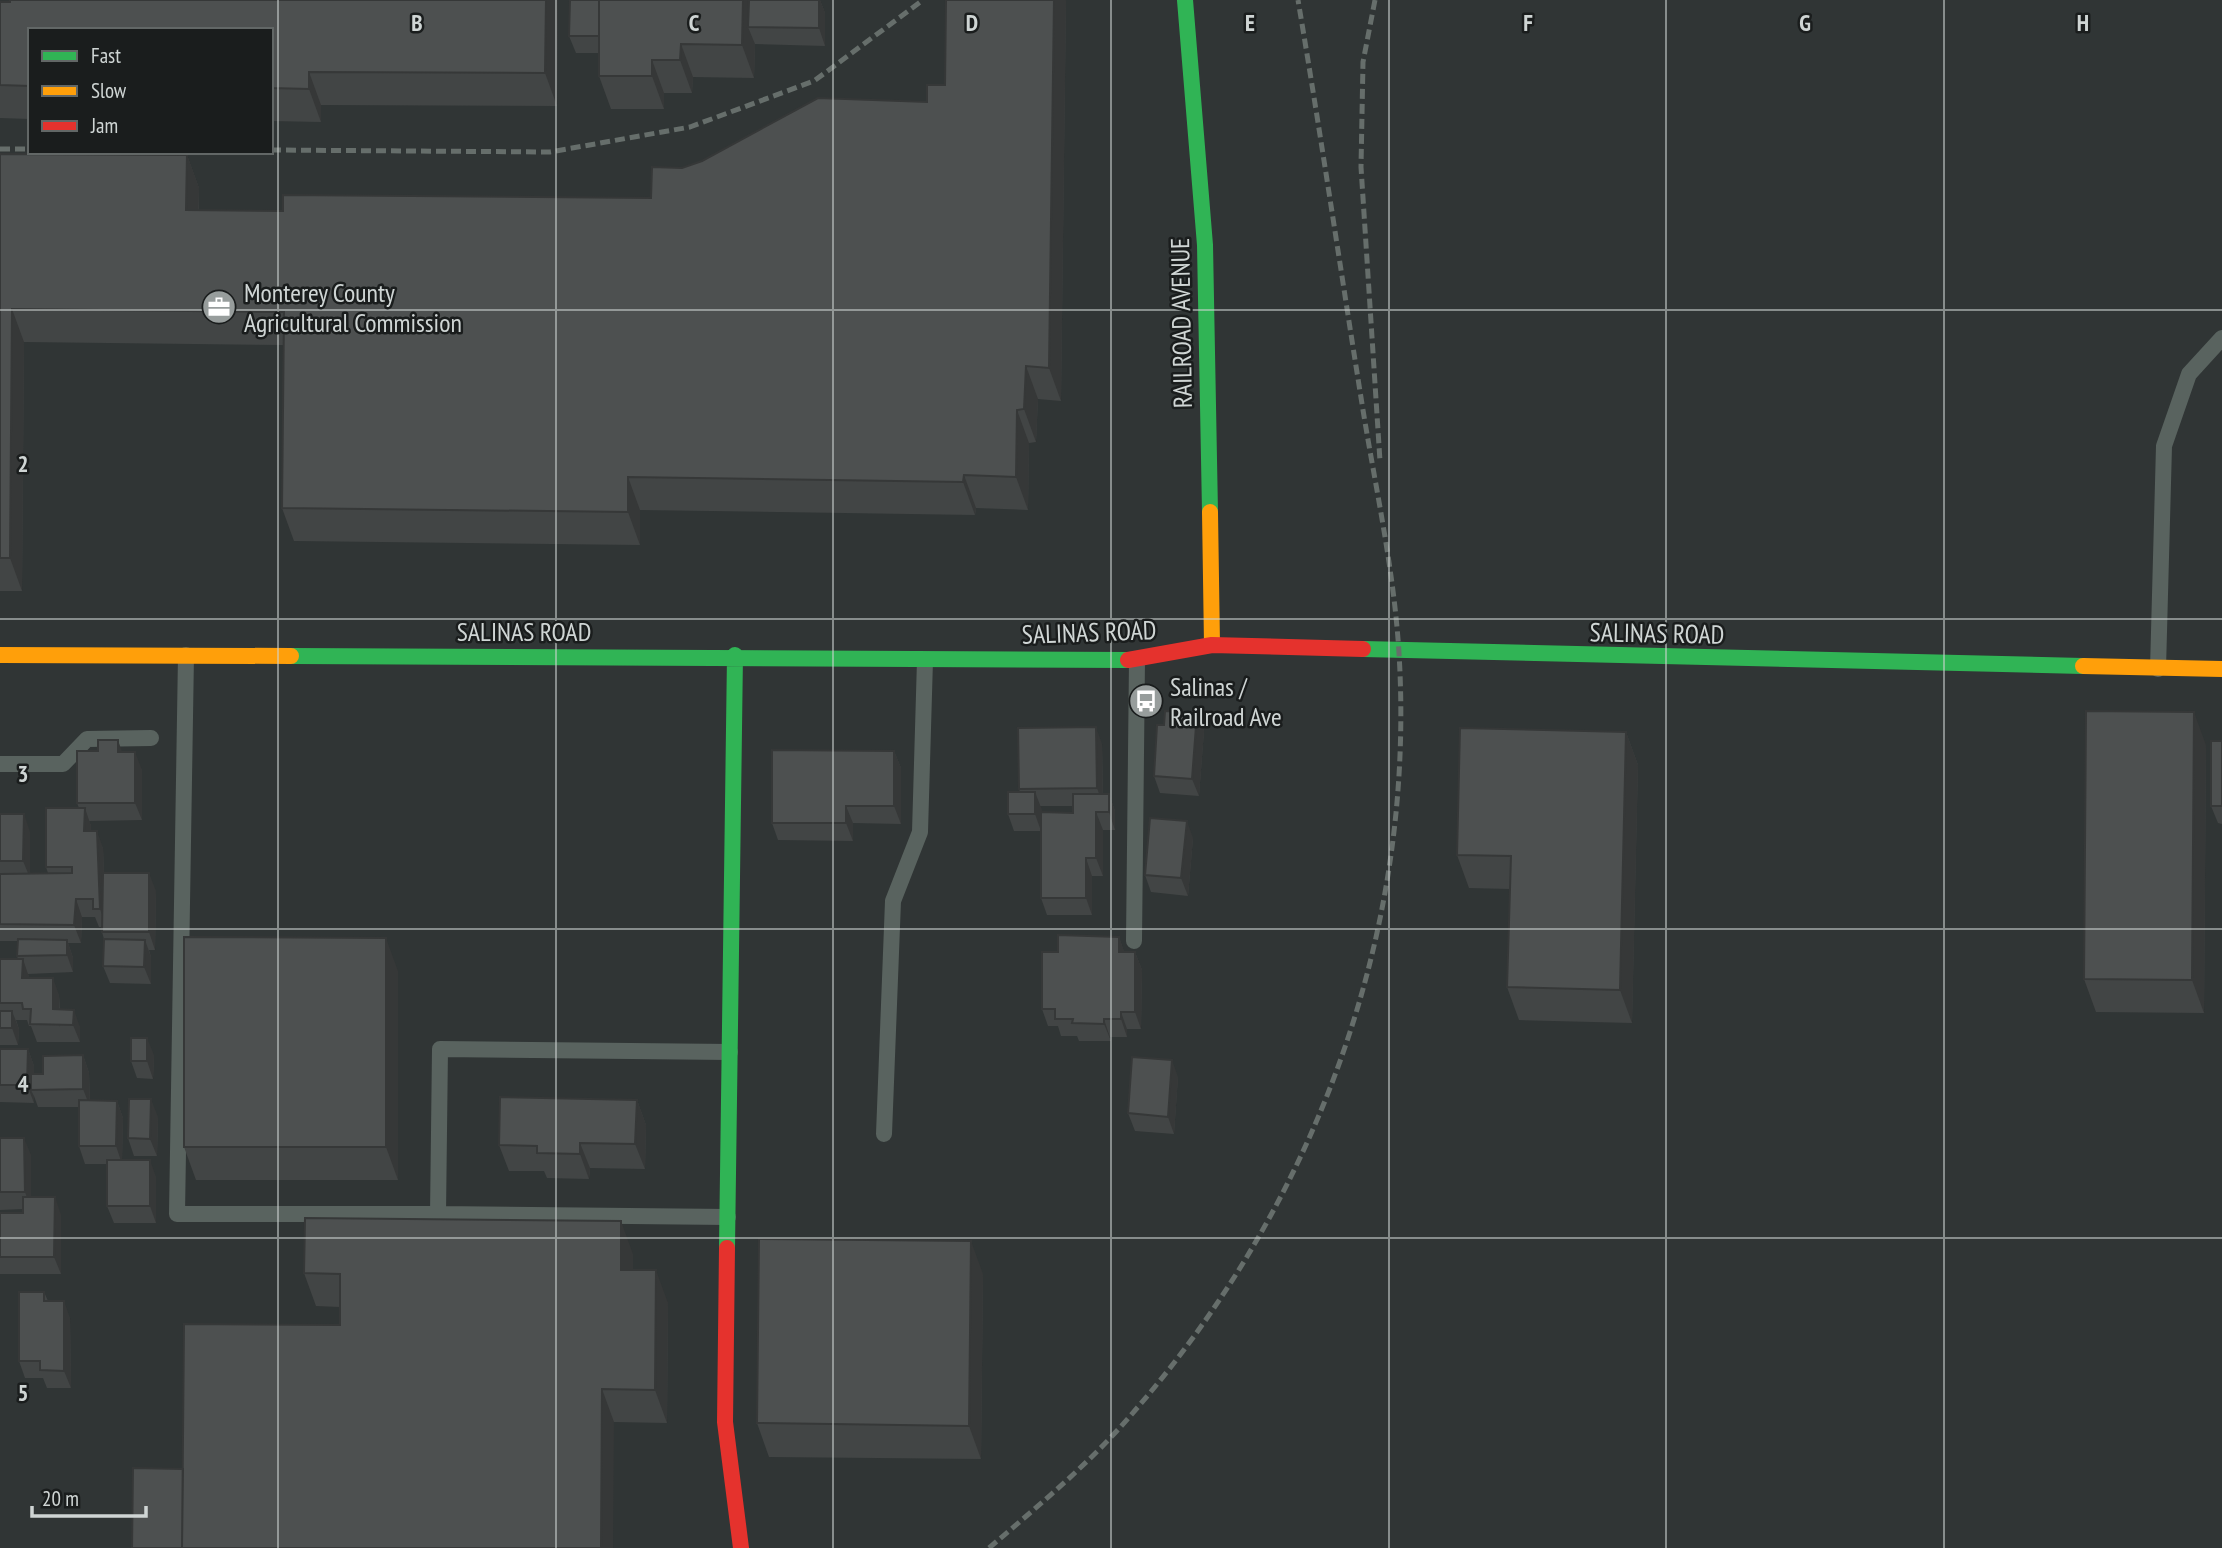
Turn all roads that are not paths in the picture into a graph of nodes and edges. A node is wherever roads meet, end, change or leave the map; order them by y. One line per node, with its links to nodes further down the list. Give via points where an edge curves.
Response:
1 (1185, 0): 3 (main road, RAILROAD AVENUE, via 1205,244)
2 (2222, 338): 10 (lane, via 2189,374 2164,446)
3 (1212, 645): 8 (main road, SALINAS ROAD); 10 (main road, SALINAS ROAD)
4 (0, 654): 5 (main road, SALINAS ROAD)
5 (186, 654): 6 (main road, SALINAS ROAD); 16 (lane, via 177,1214)
6 (736, 655): 7 (main road, SALINAS ROAD); 14 (main road)
7 (925, 660): 8 (main road, SALINAS ROAD); 15 (lane, via 920,832 893,901)
8 (1137, 660): 13 (lane)
9 (2222, 668): 10 (main road, SALINAS ROAD)
10 (2158, 669)
11 (151, 738): 12 (lane, via 87,739 63,764)
12 (0, 764)
13 (1133, 941)
14 (730, 1052): 16 (lane, via 440,1049); 17 (main road)
15 (884, 1134)
16 (438, 1214): 17 (lane)
17 (728, 1217): 18 (main road, via 725,1422)
18 (741, 1548)

